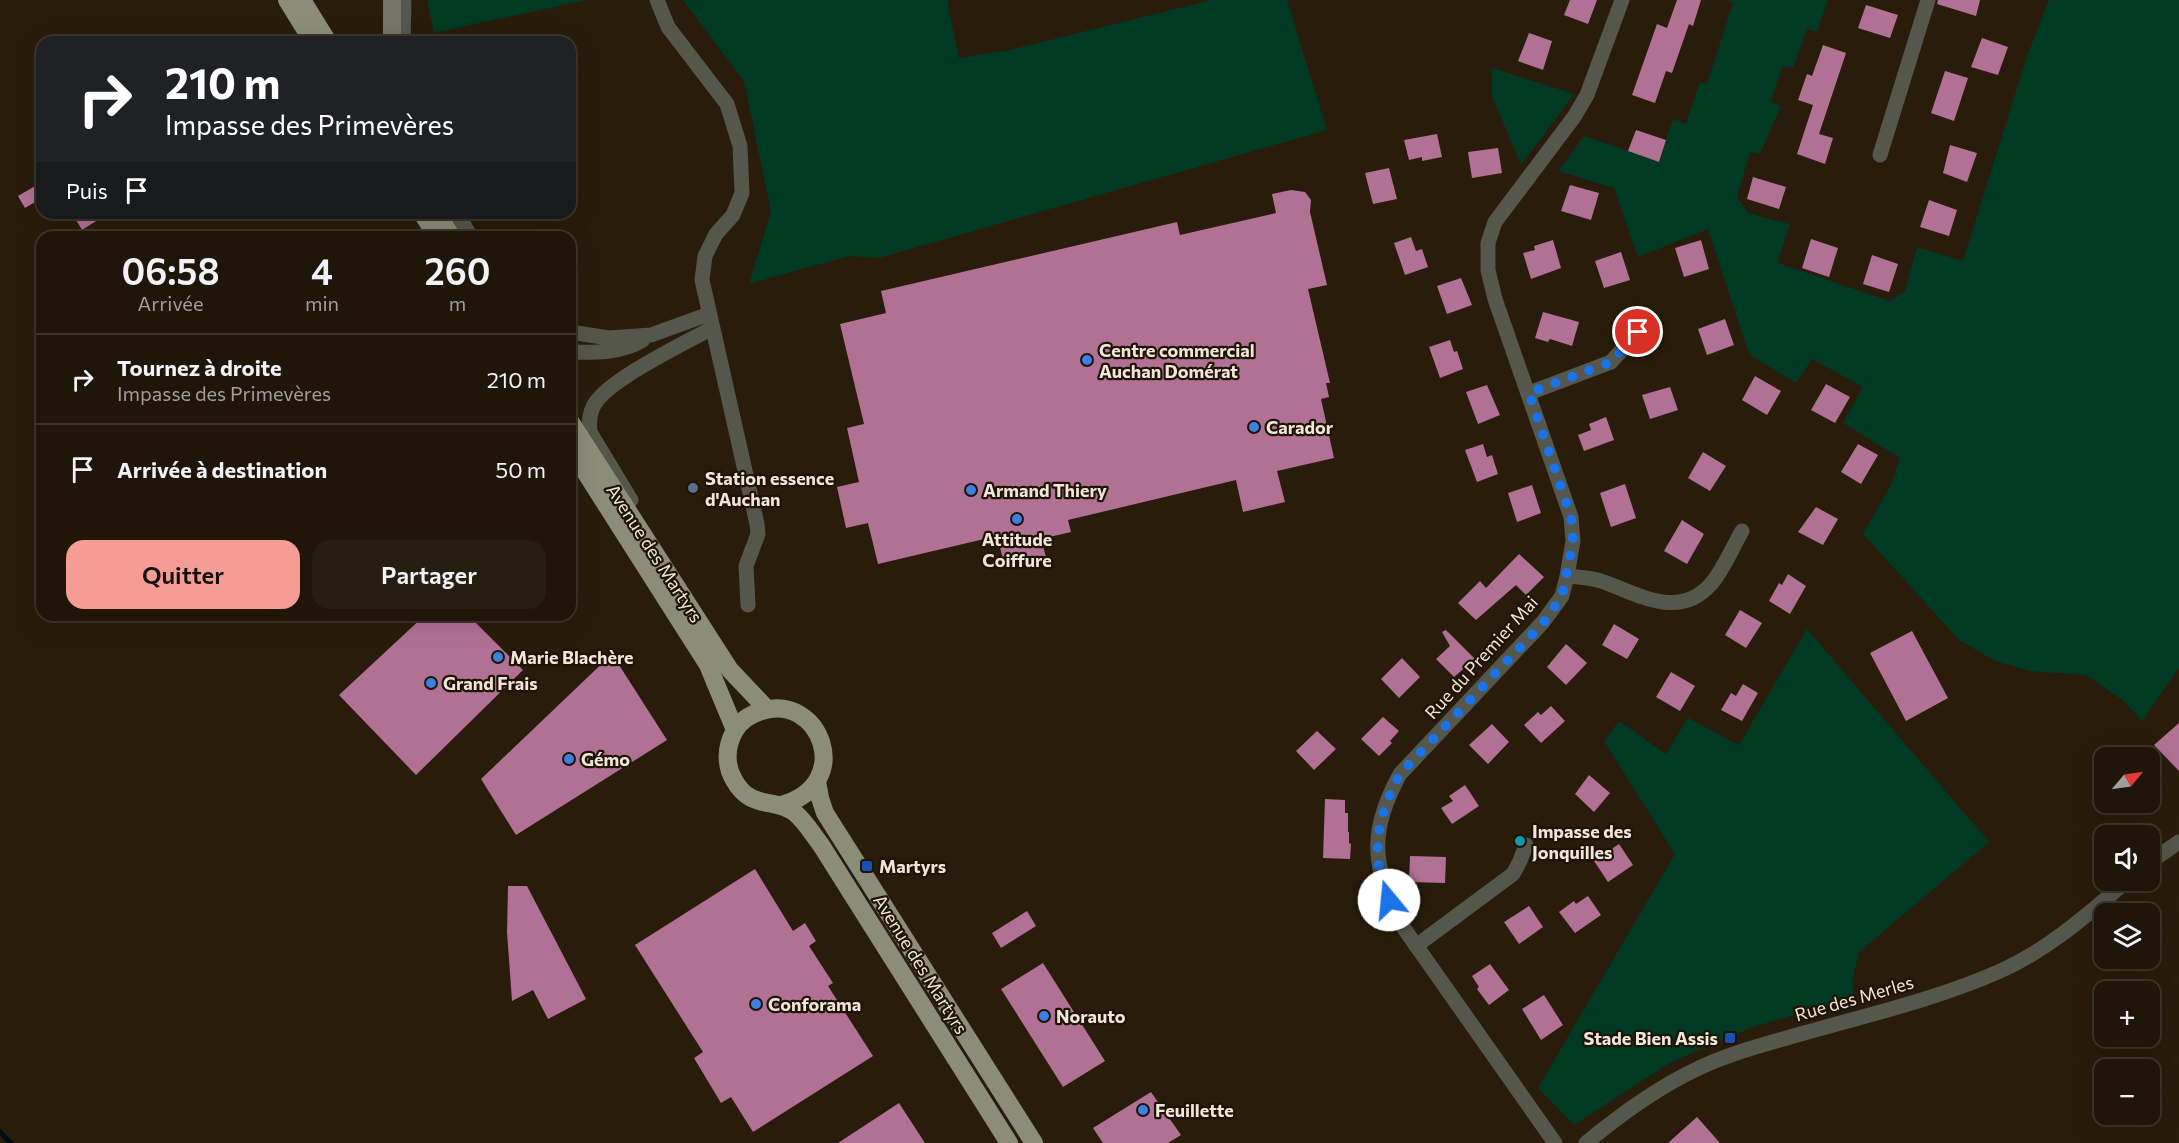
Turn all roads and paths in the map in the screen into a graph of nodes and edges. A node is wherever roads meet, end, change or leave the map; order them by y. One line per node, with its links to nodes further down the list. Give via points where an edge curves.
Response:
1 (287, 0): 8 (main road)
2 (302, 0): 9 (main road)
3 (392, 0): 10 (main road)
4 (404, 0): 11 (street)
5 (657, 0): 13 (street, via 668,27 727,104 740,146 742,192 733,215 716,234 705,256 702,280)
6 (1622, 0): 18 (street, Rue du Premier Mai, via 1587,95 1495,222 1488,243 1488,270 1495,299)
7 (1928, 0): 12 (street)
8 (309, 36)
9 (324, 36)
10 (392, 36)
11 (404, 36)
12 (1880, 155)
13 (711, 321): 16 (street); 22 (street, via 624,377 595,403 588,422 595,442 650,530); 24 (street, via 757,524 758,534 747,566)
14 (1638, 332): 18 (street, via 1611,362)
15 (576, 333): 16 (street, via 609,338)
16 (651, 335): 17 (street, via 619,350)
17 (576, 352)
18 (1529, 393): 23 (street, Rue du Premier Mai, via 1571,517 1573,541)
19 (576, 430): 22 (main road, Avenue des Martyrs)
20 (576, 457): 26 (main road, Avenue des Martyrs, via 708,664)
21 (1742, 531): 23 (street, via 1713,582 1698,596 1682,603 1651,600 1601,581)
22 (666, 570): 25 (main road, Avenue des Martyrs, via 730,670)
23 (1567, 576): 35 (street, Rue du Premier Mai, via 1562,596 1544,622 1400,774 1386,800 1377,853 1382,884 1396,917)
24 (748, 605)
25 (767, 709): 26 (main road, via 749,717); 27 (main road, via 795,713 818,733 824,760)
26 (735, 730): 28 (main road, via 727,753 735,783 759,802)
27 (818, 781): 28 (main road, via 808,793); 37 (main road, Avenue des Martyrs, via 825,813)
28 (781, 805): 36 (main road, Avenue des Martyrs, via 795,813 821,845)
29 (2179, 842): 32 (street)
30 (1526, 845): 35 (street, via 1513,874)
31 (2179, 852): 33 (street)
32 (2160, 855)
33 (2160, 858)
34 (2115, 891): 39 (street, Rue des Merles, via 2070,930 1999,972 1701,1067 1619,1115)
35 (1416, 946): 38 (street, Rue du Premier Mai)
36 (1009, 1143)
37 (1034, 1143)
38 (1556, 1143)
39 (1586, 1143)

